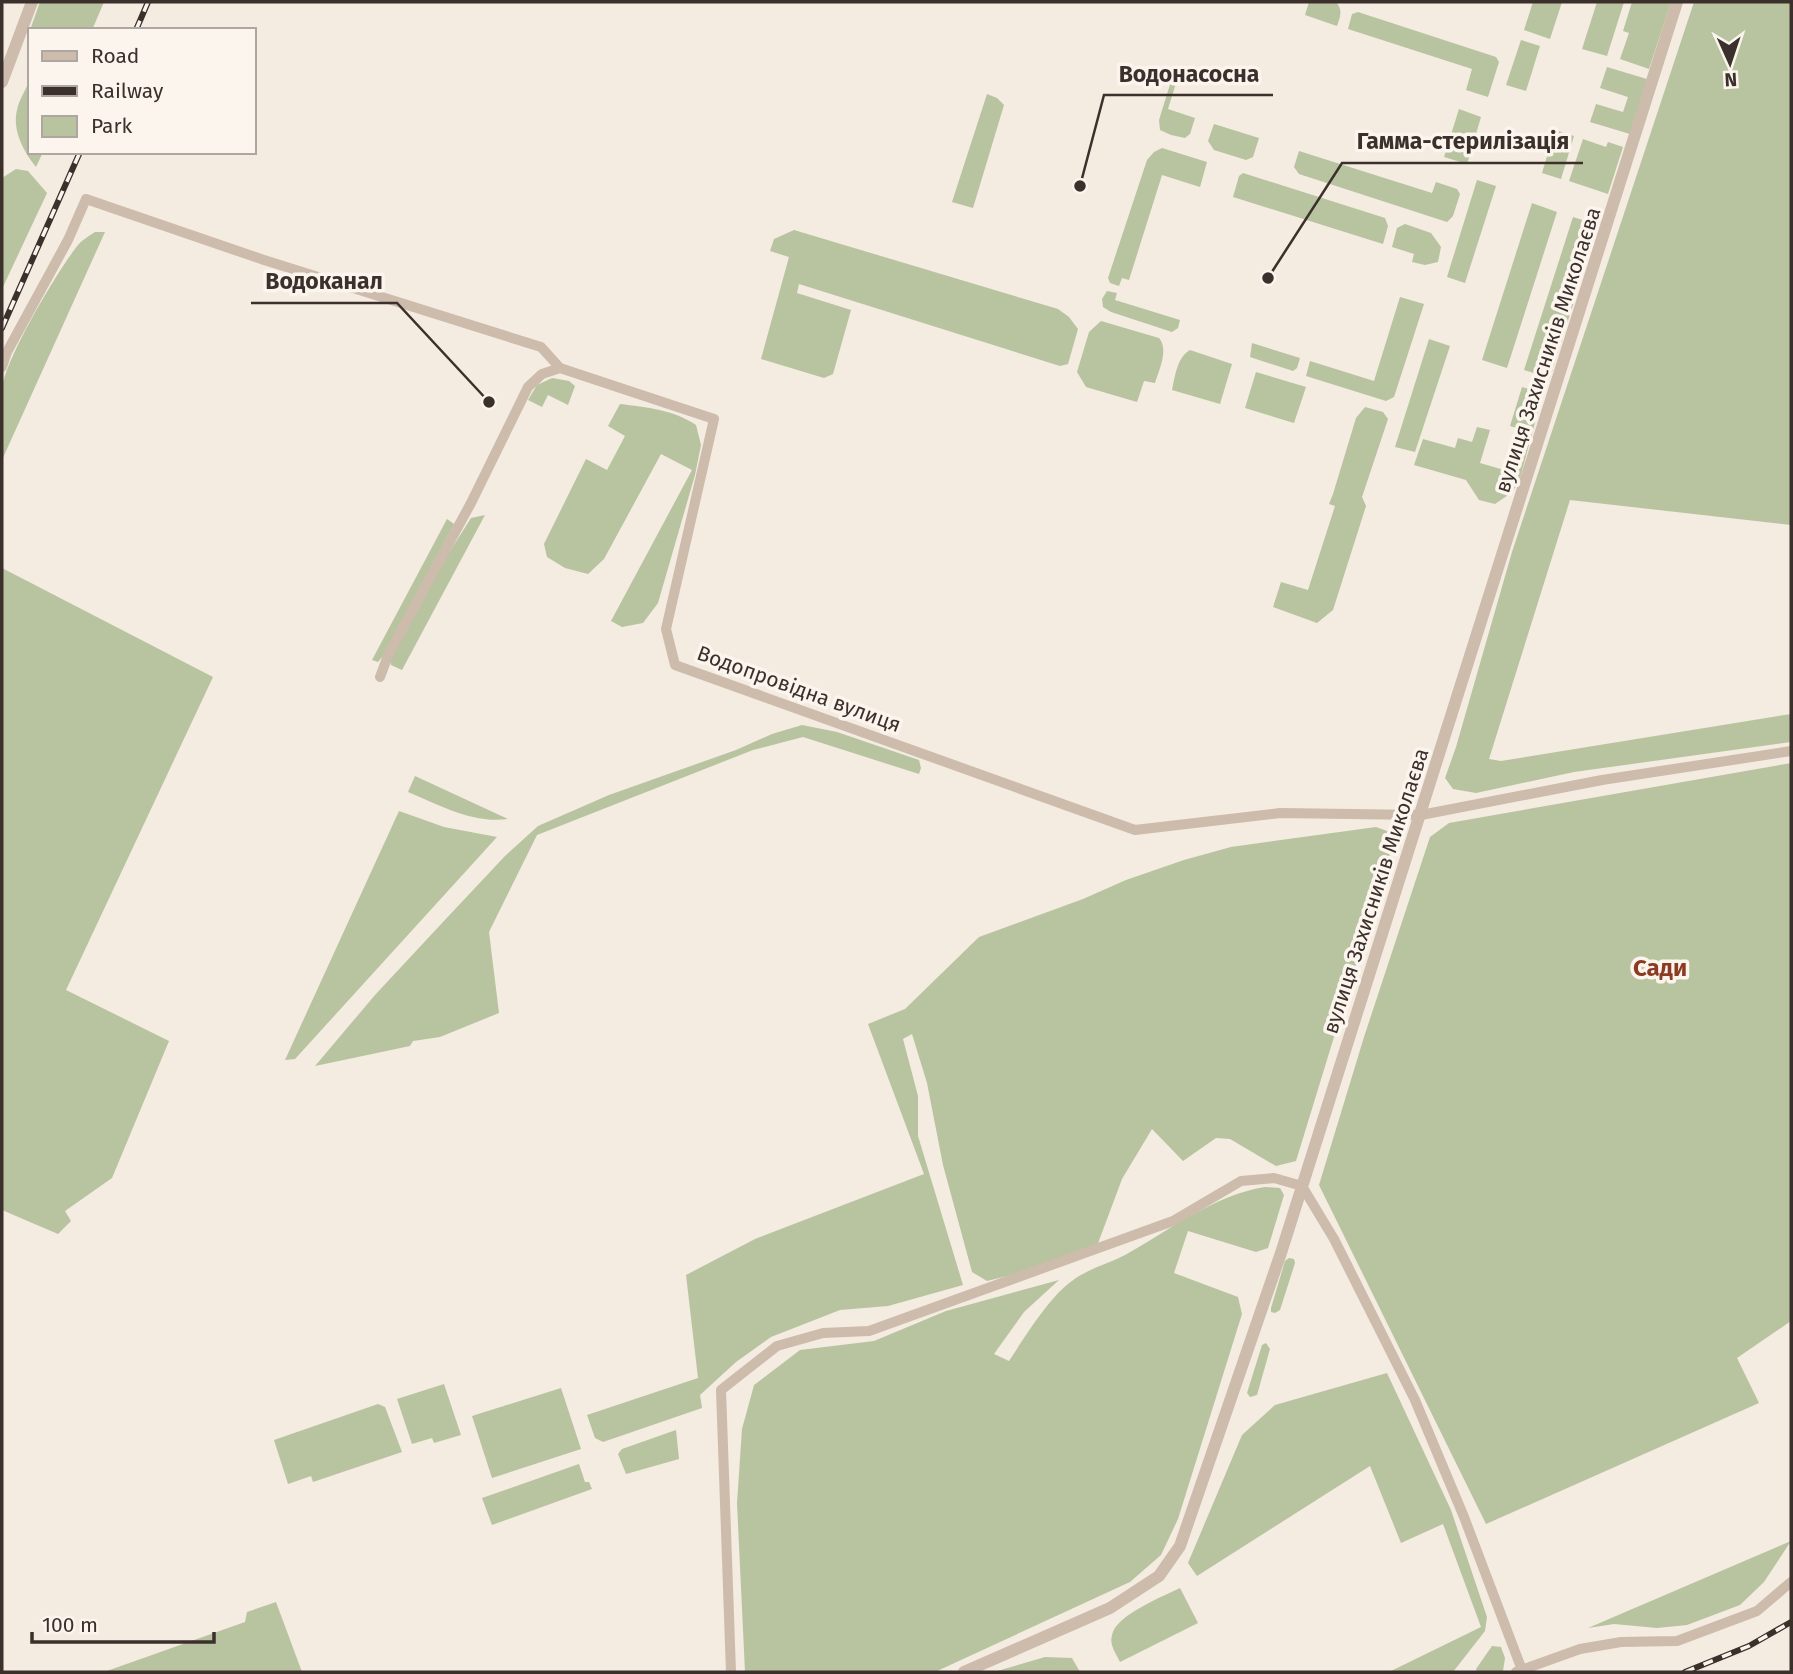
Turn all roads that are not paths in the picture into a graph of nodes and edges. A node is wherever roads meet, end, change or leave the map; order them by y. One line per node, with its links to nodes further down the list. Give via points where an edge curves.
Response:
1 (32, 2): 3 (street)
2 (1677, 2): 8 (street, вулиця Захисників Миколаєва)
3 (2, 82)
4 (2, 367): 5 (street, via 86,199 541,347)
5 (560, 368): 6 (street, via 542,374 528,387 471,503 388,653); 8 (street, Водопровідна вулиця, via 714,419 666,629 675,665 1135,830 1280,813)
6 (380, 677)
7 (1791, 751): 8 (street, via 1602,780)
8 (1421, 816): 9 (street, вулиця Захисників Миколаєва)
9 (1302, 1186): 11 (street, via 1334,1239 1415,1400 1464,1517); 12 (street, via 1274,1178 1241,1181 1150,1231 869,1331 823,1333 777,1346 721,1391); 13 (street, вулиця Захисників Миколаєва, via 1180,1546 1158,1576 1110,1608)
10 (1791, 1583): 11 (street, via 1757,1611 1677,1641 1621,1642 1580,1649)
11 (1519, 1671)
12 (732, 1672)
13 (964, 1672)

